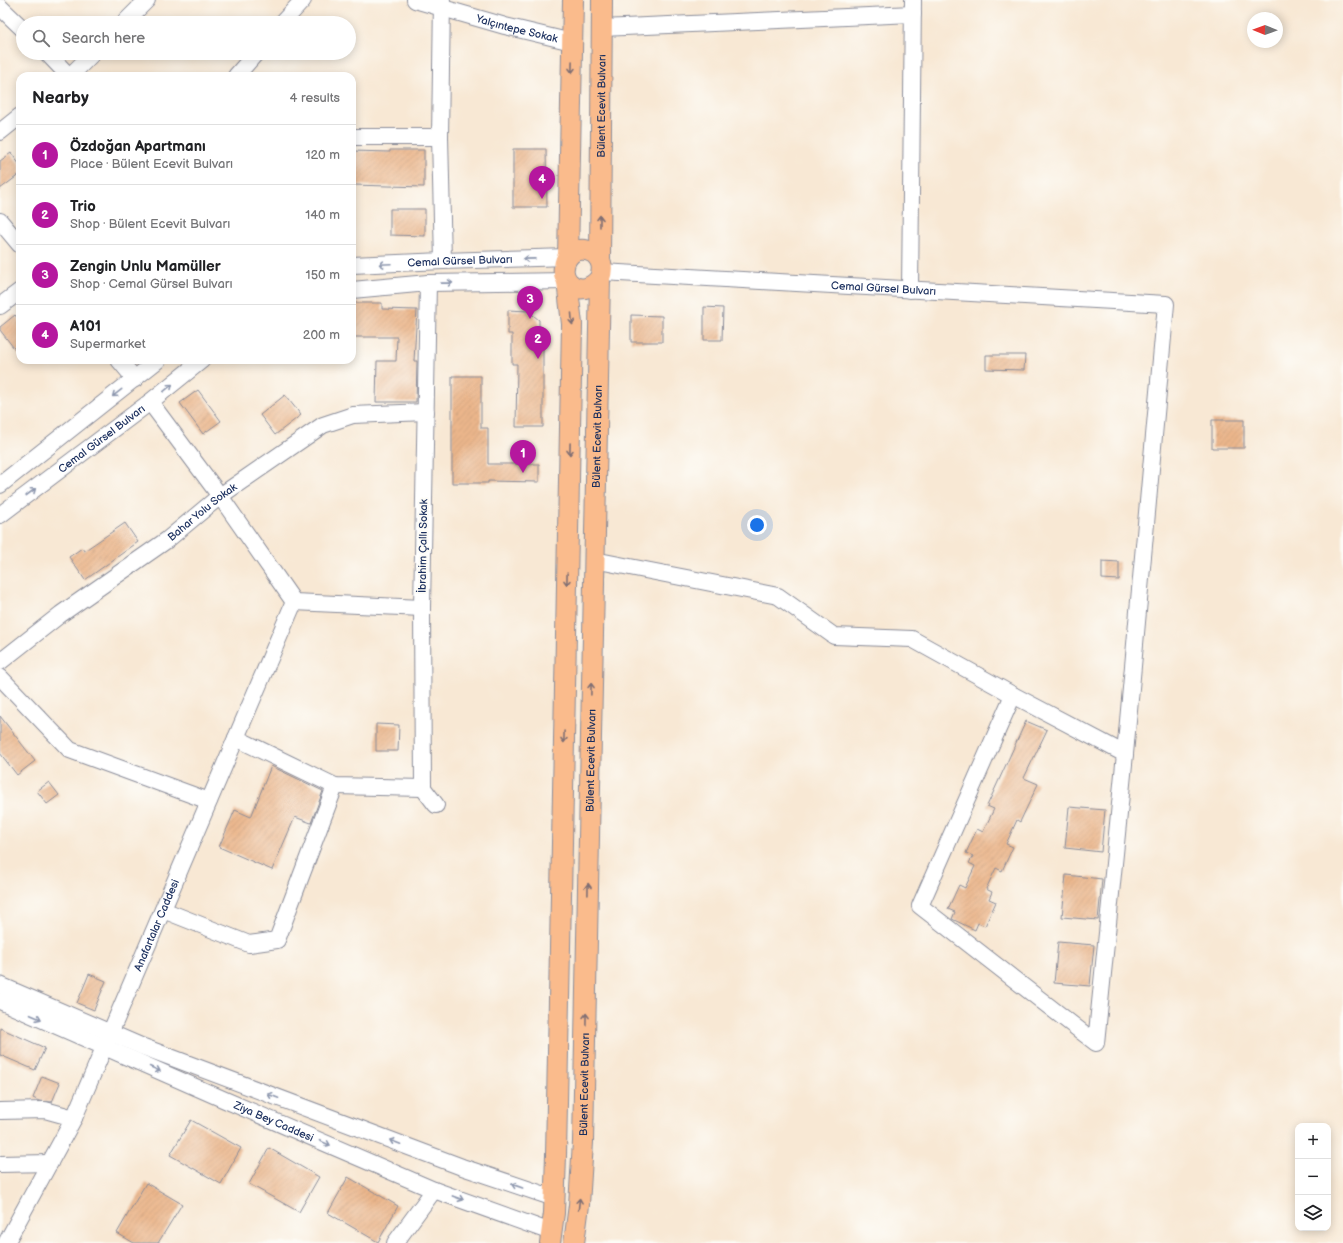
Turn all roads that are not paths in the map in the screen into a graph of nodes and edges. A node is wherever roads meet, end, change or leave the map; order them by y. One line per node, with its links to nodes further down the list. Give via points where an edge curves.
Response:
1 (147, 0): 9 (street)
2 (303, 0): 10 (street)
3 (415, 0): 6 (street, Yalçıntepe Sokak)
4 (573, 0): 13 (main road)
5 (602, 0): 12 (main road, Bülent Ecevit Bulvarı)
6 (442, 4): 13 (street, Yalçıntepe Sokak, via 505,26); 23 (street)
7 (0, 7): 11 (street)
8 (913, 7): 12 (street); 33 (street)
9 (131, 16)
10 (288, 16)
11 (16, 22)
12 (602, 28): 29 (main road, Bülent Ecevit Bulvarı, one-way to 12)
13 (572, 42): 26 (main road, one-way to 26)
14 (53, 60): 17 (street)
15 (86, 60): 18 (street)
16 (250, 60): 19 (street)
17 (66, 72)
18 (74, 72)
19 (239, 72)
20 (16, 119): 21 (street)
21 (0, 132)
22 (356, 137): 23 (street)
23 (440, 137): 27 (street)
24 (0, 221): 25 (street)
25 (16, 240)
26 (568, 257): 27 (street, Cemal Gürsel Bulvarı, one-way to 27); 29 (main road, via 578,250 591,251 596,255); 30 (main road, via 564,269)
27 (443, 260): 28 (street, Cemal Gürsel Bulvarı, one-way to 28)
28 (356, 265)
29 (601, 270): 30 (main road, via 596,283 591,287 578,288); 33 (street, Cemal Gürsel Bulvarı); 45 (main road, Bülent Ecevit Bulvarı)
30 (567, 281): 31 (street, Cemal Gürsel Bulvarı, one-way to 30); 66 (main road, one-way to 66, via 572,324)
31 (428, 284): 32 (street, Cemal Gürsel Bulvarı); 41 (street, İbrahim Çallı Sokak)
32 (356, 290)
33 (910, 290): 52 (street, Cemal Gürsel Bulvarı, via 1166,304)
34 (16, 294): 35 (street)
35 (0, 306)
36 (122, 364): 39 (street)
37 (153, 364): 39 (street)
38 (197, 364): 40 (street, Cemal Gürsel Bulvarı, one-way to 38)
39 (135, 379): 42 (street, one-way to 42)
40 (150, 402): 43 (street); 44 (street, Cemal Gürsel Bulvarı, one-way to 40)
41 (426, 412): 43 (street, Bahar Yolu Sokak, via 353,415 323,426); 47 (street, İbrahim Çallı Sokak)
42 (0, 484)
43 (220, 496): 46 (street); 48 (street, Bahar Yolu Sokak, via 167,540 61,614)
44 (0, 515)
45 (594, 560): 50 (street, via 778,596 834,636 912,640); 70 (main road, Bülent Ecevit Bulvarı, one-way to 45, via 584,1142)
46 (294, 602): 47 (street); 51 (street, Anafartalar Caddesi)
47 (422, 608): 54 (street, İbrahim Çallı Sokak)
48 (0, 662)
49 (0, 677): 55 (street, via 70,750)
50 (1013, 695): 52 (street); 52 (street, via 920,906 1096,1043)
51 (236, 738): 53 (street); 55 (street, Anafartalar Caddesi)
52 (1124, 754)
53 (335, 786): 54 (street); 57 (street, via 277,940 249,944)
54 (423, 788): 56 (street)
55 (209, 801): 57 (street, Anafartalar Caddesi)
56 (436, 805)
57 (163, 910): 60 (street, Anafartalar Caddesi)
58 (0, 986): 60 (street, Ziya Bey Caddesi)
59 (0, 1001): 60 (street, Ziya Bey Caddesi, one-way to 60)
60 (108, 1040): 62 (street, Anafartalar Caddesi); 65 (street, Ziya Bey Caddesi, one-way to 65, via 211,1094); 66 (street, Ziya Bey Caddesi, one-way to 60, via 455,1164 141,1046)
61 (0, 1111): 62 (street, via 45,1110)
62 (74, 1118): 63 (street, Anafartalar Caddesi)
63 (50, 1163): 64 (street); 68 (street, Anafartalar Caddesi)
64 (0, 1164)
65 (434, 1190): 67 (street, Ziya Bey Caddesi, one-way to 67); 69 (street)
66 (554, 1198): 67 (main road)
67 (551, 1238)
68 (6, 1243)
69 (394, 1243)
70 (574, 1243)

